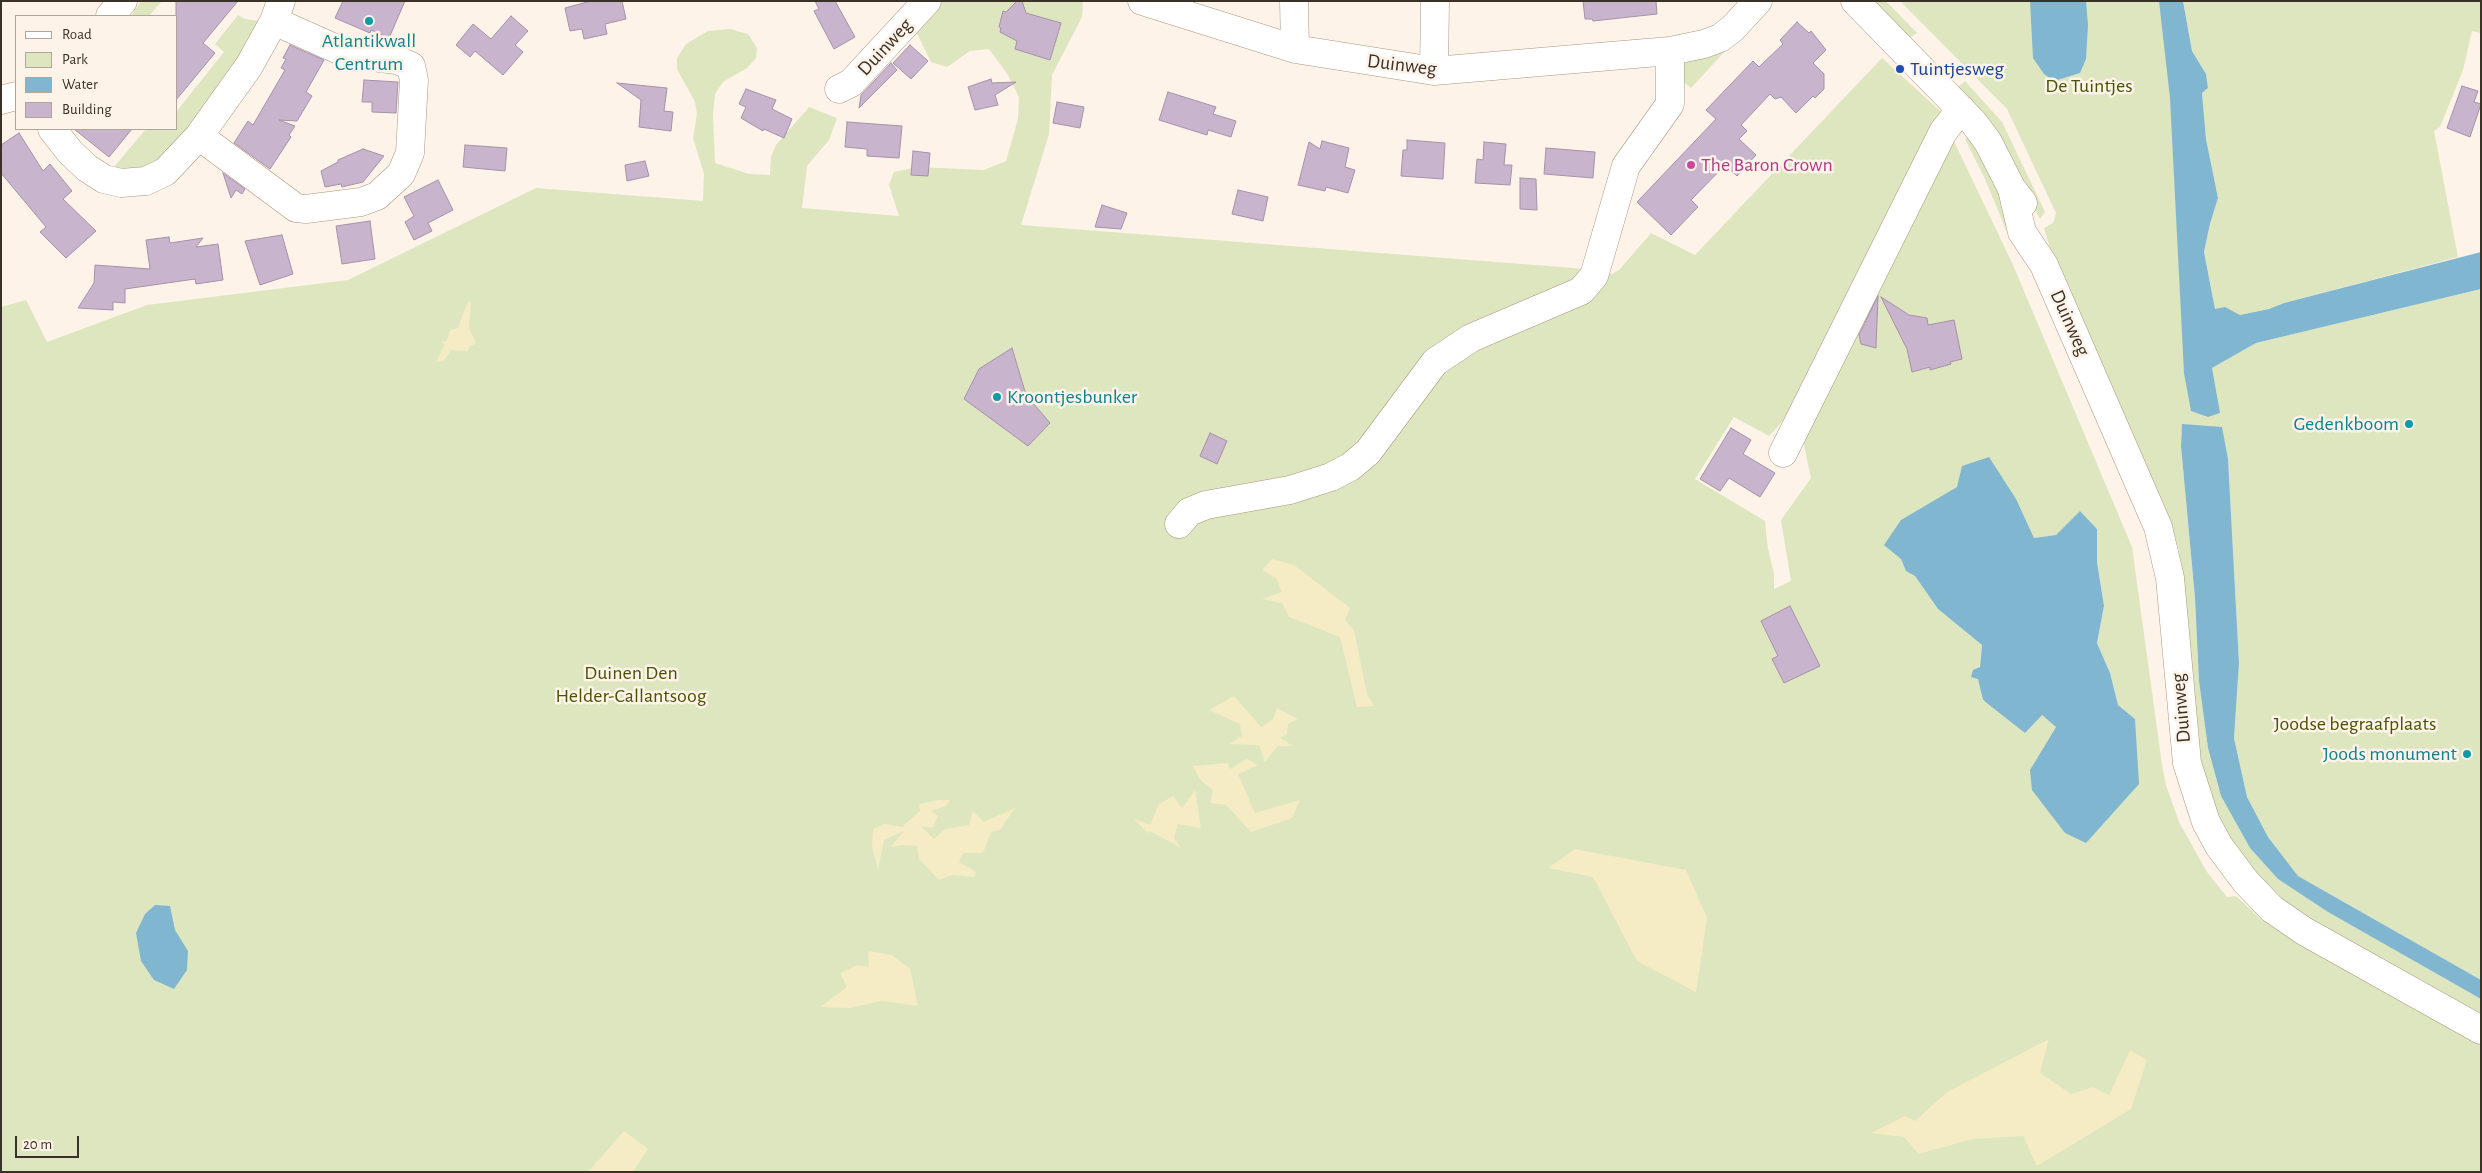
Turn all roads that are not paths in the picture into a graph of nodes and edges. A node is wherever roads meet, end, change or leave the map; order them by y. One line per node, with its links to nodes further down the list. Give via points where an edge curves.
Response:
1 (123, 1): 9 (street)
2 (928, 1): 13 (street, Duinweg, via 851,83)
3 (1294, 1): 10 (street)
4 (1435, 1): 12 (street)
5 (1758, 1): 11 (street, Duinweg, via 1720,38)
6 (1855, 1): 16 (street, Duinweg)
7 (1146, 2): 10 (street, Duinweg)
8 (278, 11): 18 (street, via 249,66); 18 (street, via 348,54 397,60 411,66 414,80 410,153 401,174 377,196 360,202 296,208)
9 (111, 15)
10 (1294, 48): 12 (street, Duinweg)
11 (1670, 51): 12 (street, Duinweg); 20 (street, via 1670,104 1626,166 1594,276 1581,291 1471,338 1435,362 1368,452 1350,467 1331,477 1290,490 1206,505 1189,512)
12 (1434, 71)
13 (839, 89)
14 (15, 96): 15 (street)
15 (1, 100)
16 (1961, 109): 19 (street, via 1943,132); 21 (street, Duinweg, via 1988,142 2012,189 2032,216 2040,234 2044,265 2150,506 2165,549 2187,763 2206,822 2231,863 2257,895 2316,948)
17 (53, 130): 18 (street, via 87,168 104,179 121,183 146,181 165,172)
18 (199, 136)
19 (1782, 453)
20 (1179, 524)
21 (2481, 1030)

